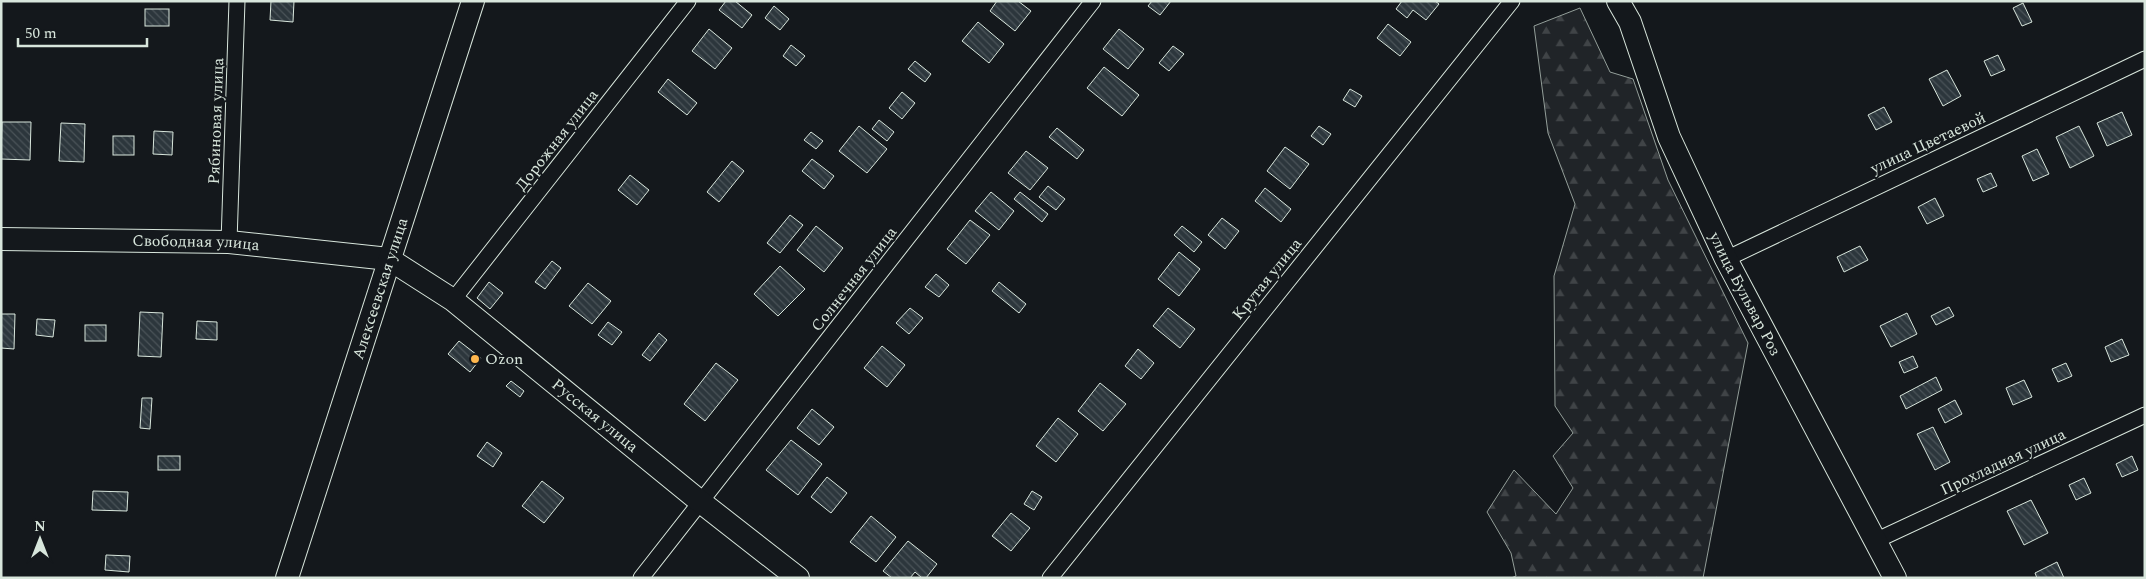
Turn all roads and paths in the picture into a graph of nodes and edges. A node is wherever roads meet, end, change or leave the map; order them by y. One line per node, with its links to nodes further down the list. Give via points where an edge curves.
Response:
1 (237, 1): 9 (street, Рябиновая улица)
2 (473, 1): 10 (street, Алексеевская улица)
3 (688, 1): 12 (street, Дорожная улица)
4 (1093, 1): 14 (street, Солнечная улица)
5 (1512, 1): 19 (street, Крутая улица)
6 (1618, 1): 11 (street, улица Бульвар Роз, via 1630,22 1669,137)
7 (2145, 59): 11 (street, улица Цветаевой)
8 (1, 239): 9 (street, Свободная улица)
9 (229, 242): 10 (street, Свободная улица)
10 (389, 259): 12 (street, Русская улица); 16 (street, Алексеевская улица)
11 (1726, 259): 15 (street, улица Бульвар Роз)
12 (454, 300): 14 (street, Русская улица)
13 (2145, 415): 15 (street, Прохладная улица)
14 (702, 503): 17 (street, Солнечная улица); 18 (street, Русская улица)
15 (1875, 541): 20 (street, улица Бульвар Роз)
16 (287, 578)
17 (641, 578)
18 (798, 578)
19 (1050, 578)
20 (1895, 578)

